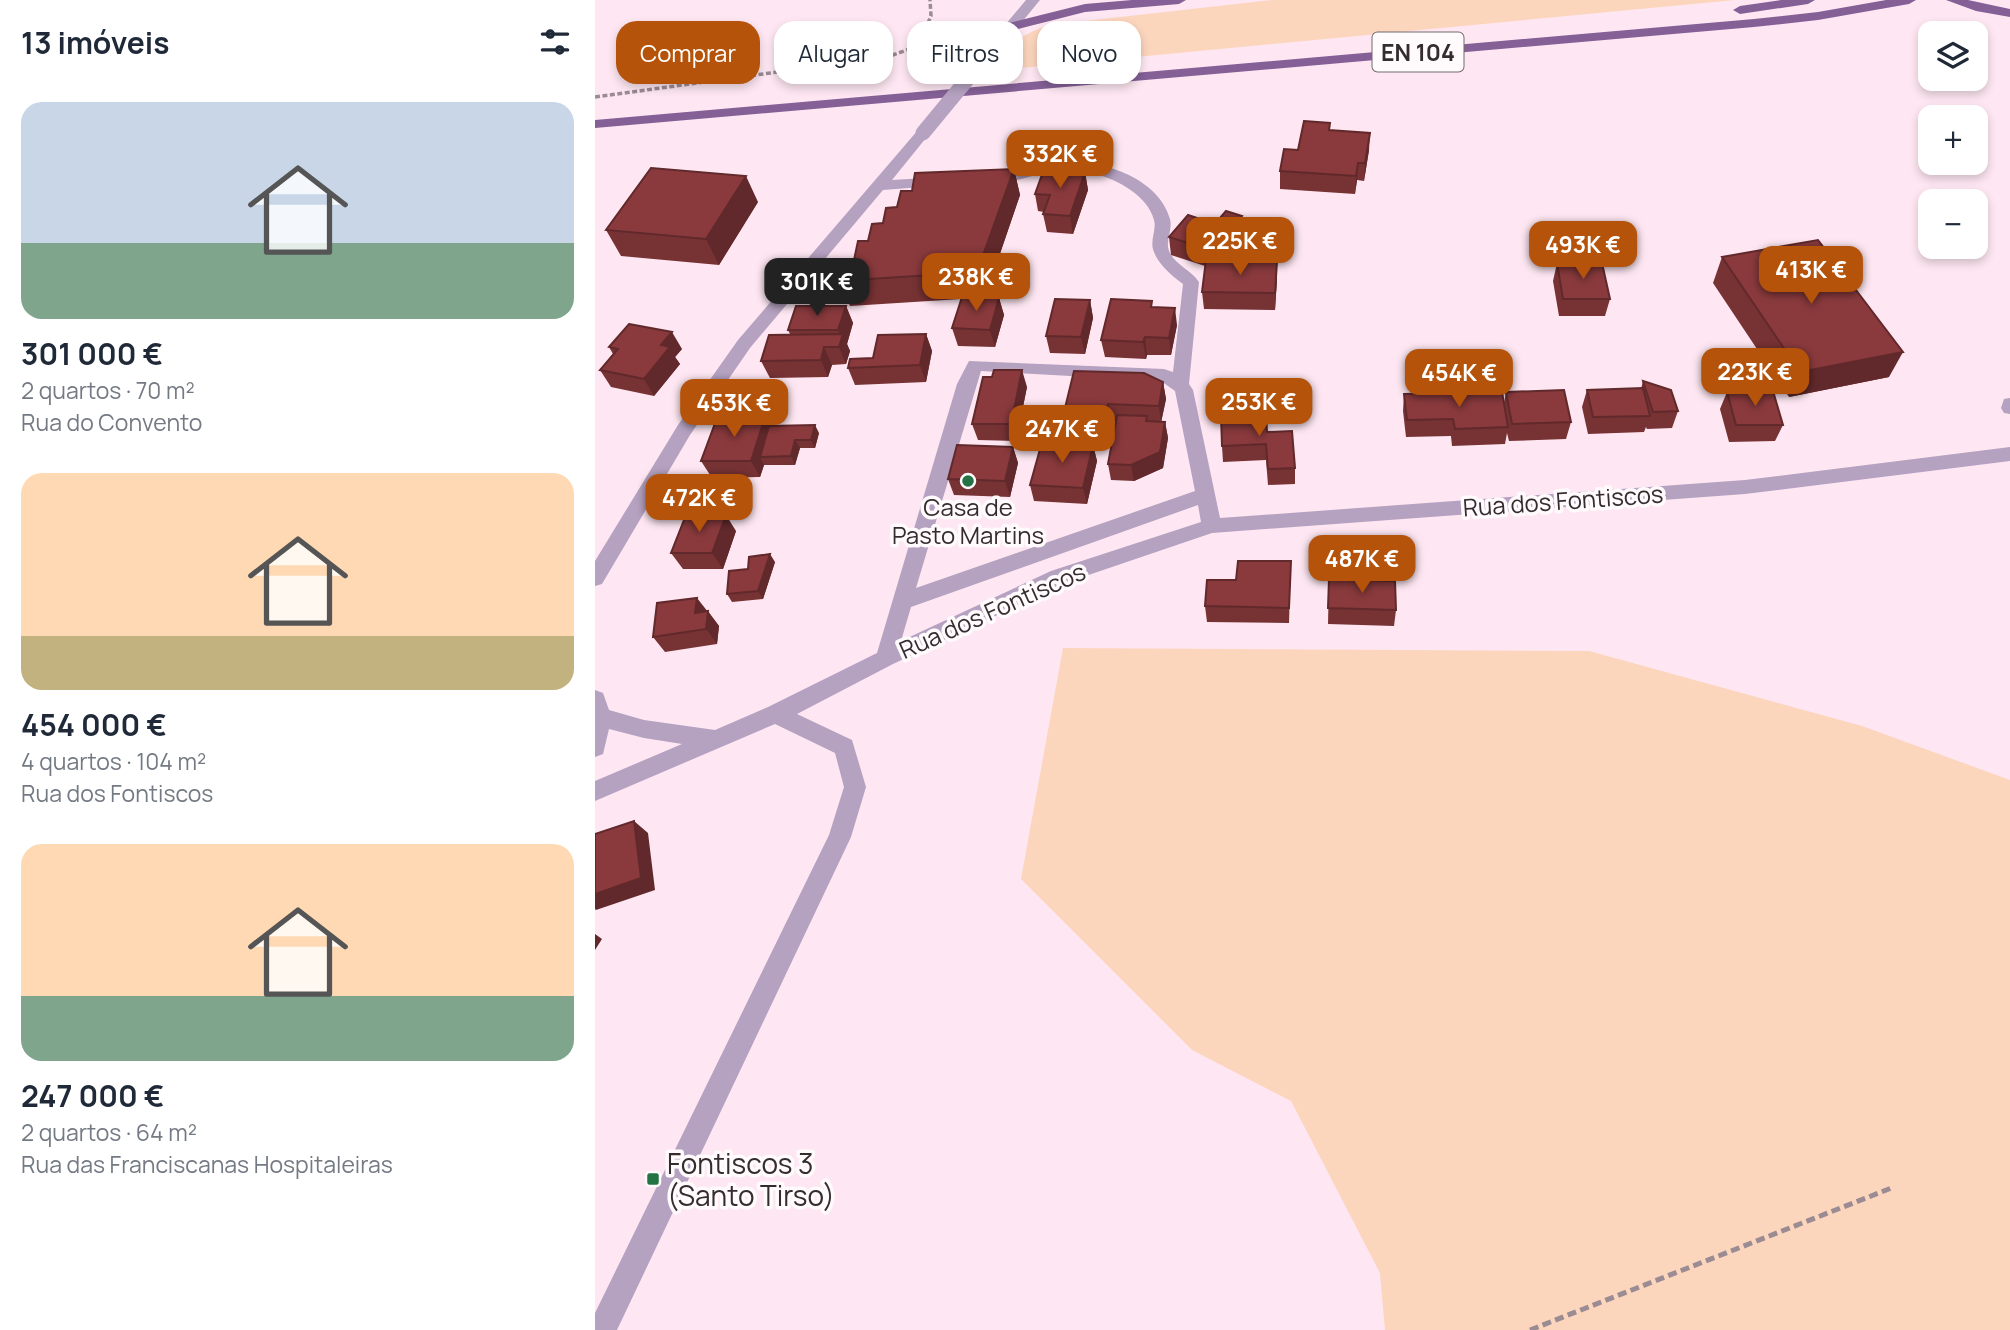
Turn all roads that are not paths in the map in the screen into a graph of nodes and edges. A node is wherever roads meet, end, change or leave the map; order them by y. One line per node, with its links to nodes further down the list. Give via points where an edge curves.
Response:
1 (1033, 0): 10 (street)
2 (1067, 0): 8 (main road)
3 (1179, 0): 8 (main road)
4 (1808, 0): 12 (main road, EN 104)
5 (1909, 0): 12 (main road, EN 104, via 1754,23)
6 (1946, 0): 7 (main road)
7 (1953, 0): 9 (main road)
8 (1085, 8): 11 (main road)
9 (2010, 13)
10 (1015, 21)
11 (1023, 24)
12 (1349, 57): 14 (main road, EN 104)
13 (963, 84): 15 (street, bridge)
14 (595, 124)
15 (878, 185): 16 (street, via 995,179 1059,165 1115,175 1148,196 1162,220 1160,248 1168,262 1191,282); 20 (street, via 744,344 684,430)
16 (1180, 385): 18 (street); 21 (street, via 1164,375 975,365)
17 (2010, 454): 19 (street, Rua dos Fontiscos, via 1745,487)
18 (1205, 495): 19 (street); 21 (street)
19 (1212, 526): 22 (street, Rua dos Fontiscos, via 1058,577)
20 (595, 578)
21 (904, 601): 22 (street)
22 (886, 657): 24 (street, Rua dos Fontiscos)
23 (597, 708): 25 (street, via 644,729); 26 (street)
24 (776, 714): 25 (street, Rua dos Fontiscos); 28 (street, via 843,747 855,787 840,837)
25 (713, 739): 27 (street, Rua dos Fontiscos)
26 (595, 747)
27 (595, 791)
28 (602, 1330)

